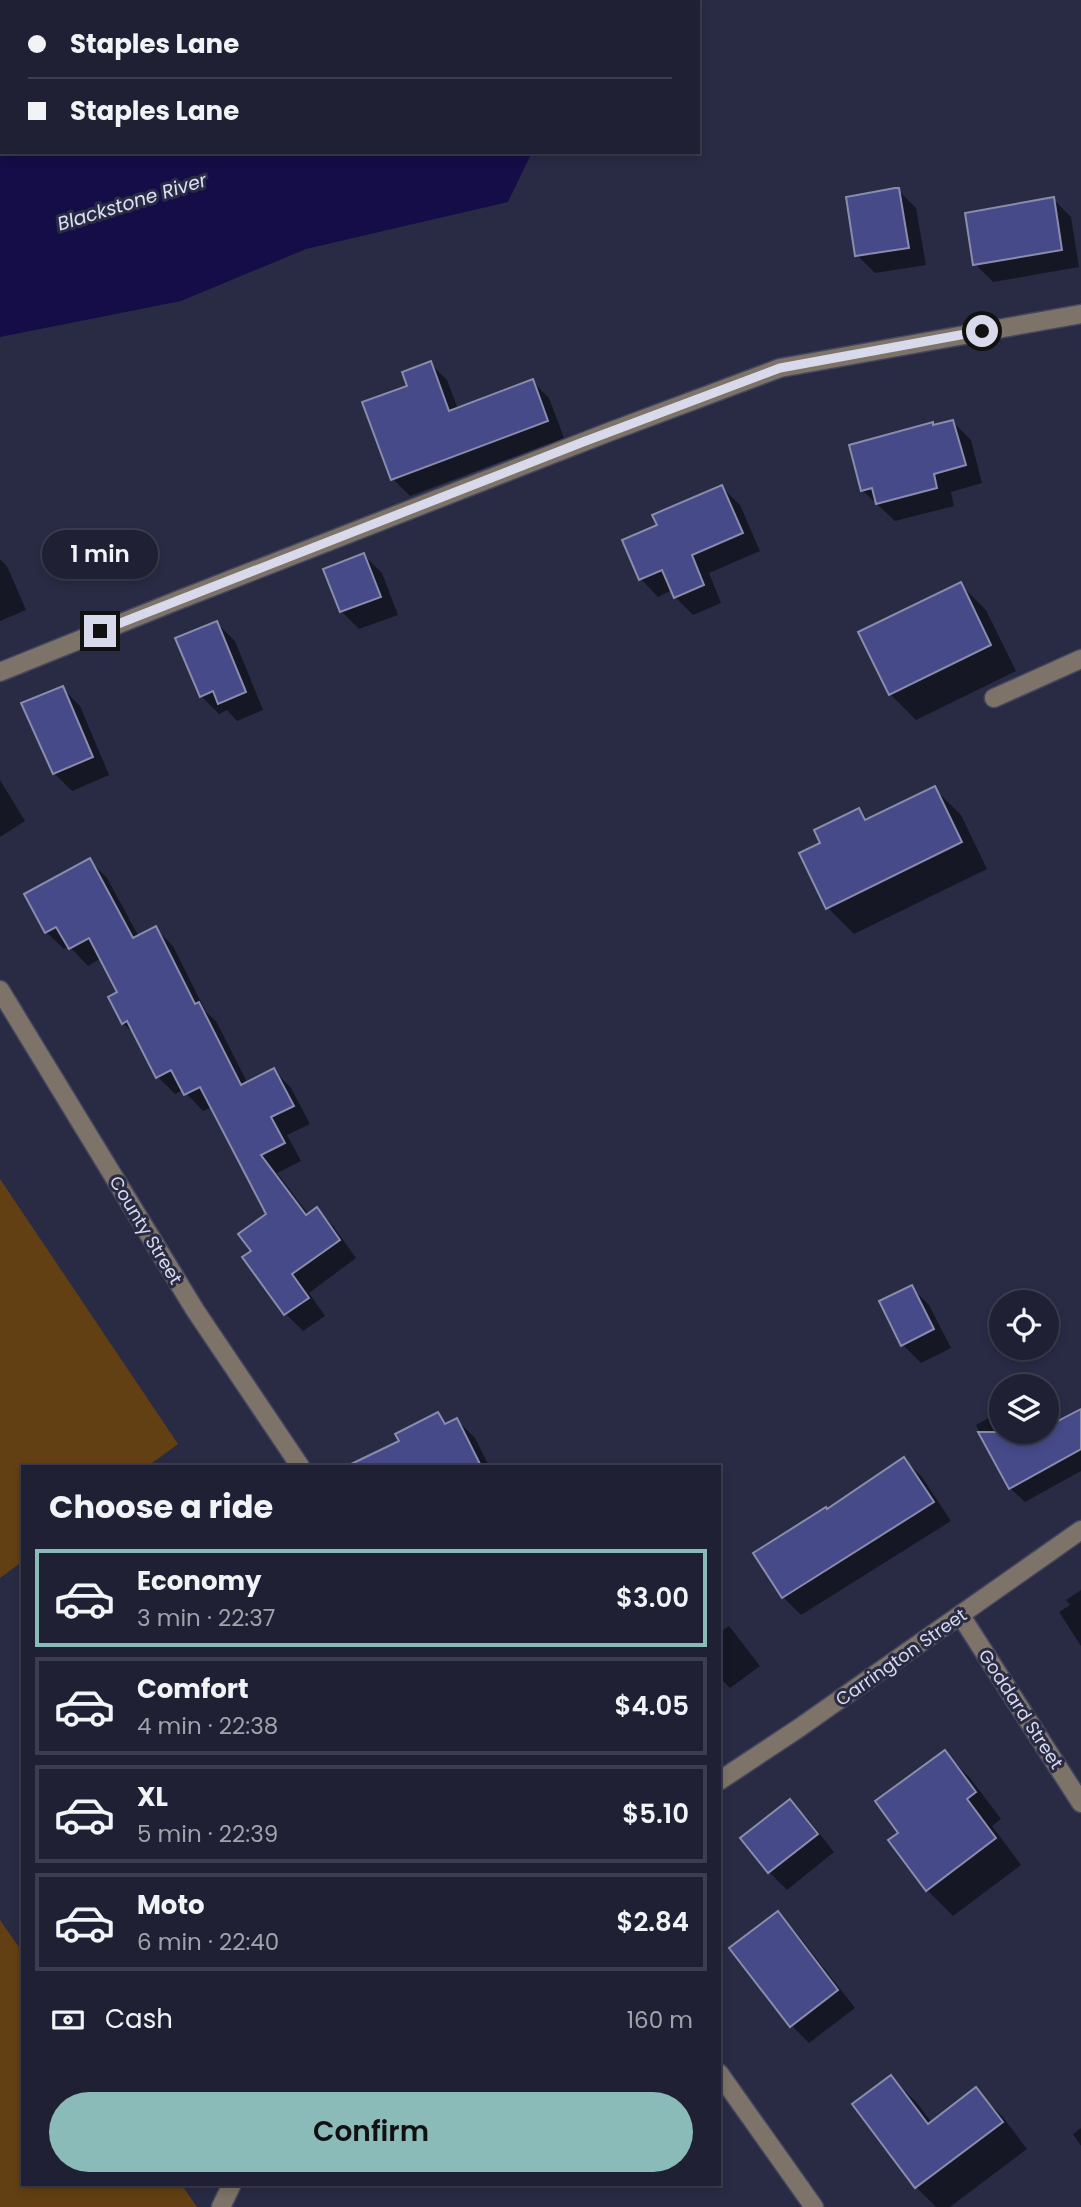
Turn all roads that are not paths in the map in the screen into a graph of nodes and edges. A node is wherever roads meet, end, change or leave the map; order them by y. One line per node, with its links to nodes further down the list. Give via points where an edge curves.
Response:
1 (1081, 314): 3 (street, via 780,368)
2 (1081, 659): 4 (street)
3 (0, 672)
4 (994, 698)
5 (0, 990): 6 (street, County Street, via 195,1310)
6 (299, 1465)
7 (1081, 1530): 8 (street, Carrington Street)
8 (961, 1616): 9 (street, Carrington Street); 10 (street, Goddard Street)
9 (721, 1781)
10 (1081, 1803)
11 (721, 2076): 14 (street)
12 (231, 2186): 13 (street)
13 (220, 2207)
14 (814, 2207)

